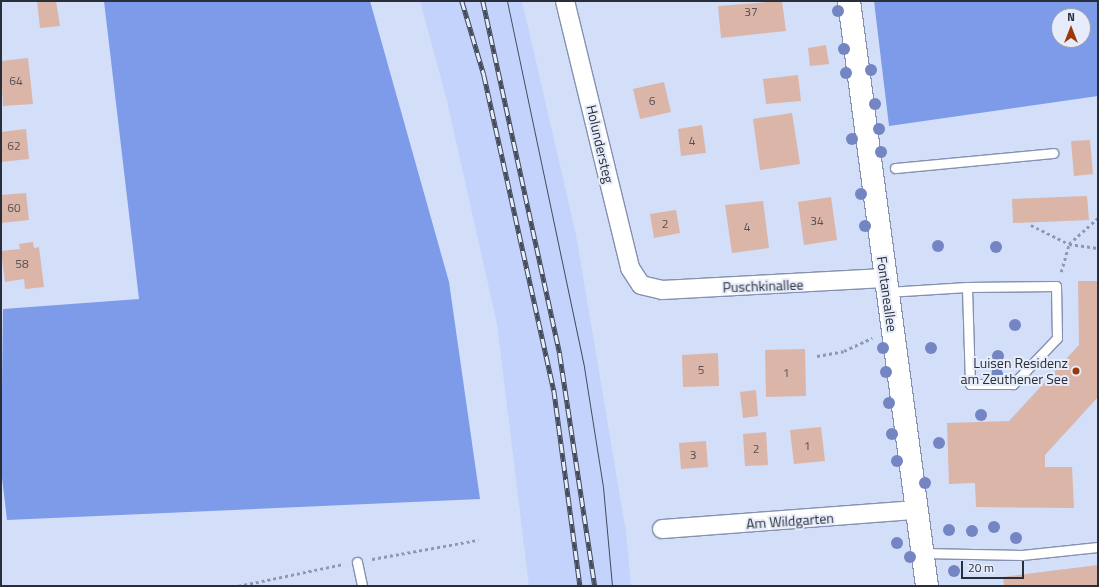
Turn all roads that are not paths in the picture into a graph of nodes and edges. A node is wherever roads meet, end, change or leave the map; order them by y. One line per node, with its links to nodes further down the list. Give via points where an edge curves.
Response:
1 (565, 1): 5 (street, Holundersteg, via 630,268)
2 (849, 1): 6 (main road, Fontaneallee)
3 (1053, 153): 4 (lane)
4 (895, 168)
5 (641, 284): 6 (street, Puschkinallee, via 662,290)
6 (886, 285): 7 (lane); 8 (main road, Fontaneallee)
7 (967, 287): 7 (lane, via 1056,286 1057,338 1013,384 970,384)
8 (917, 510): 9 (street, Am Wildgarten); 11 (main road, Fontaneallee)
9 (662, 529)
10 (1098, 547): 11 (lane, via 1022,555)
11 (923, 553): 14 (main road, Fontaneallee)
12 (357, 562): 13 (lane)
13 (362, 586)
14 (927, 586)

